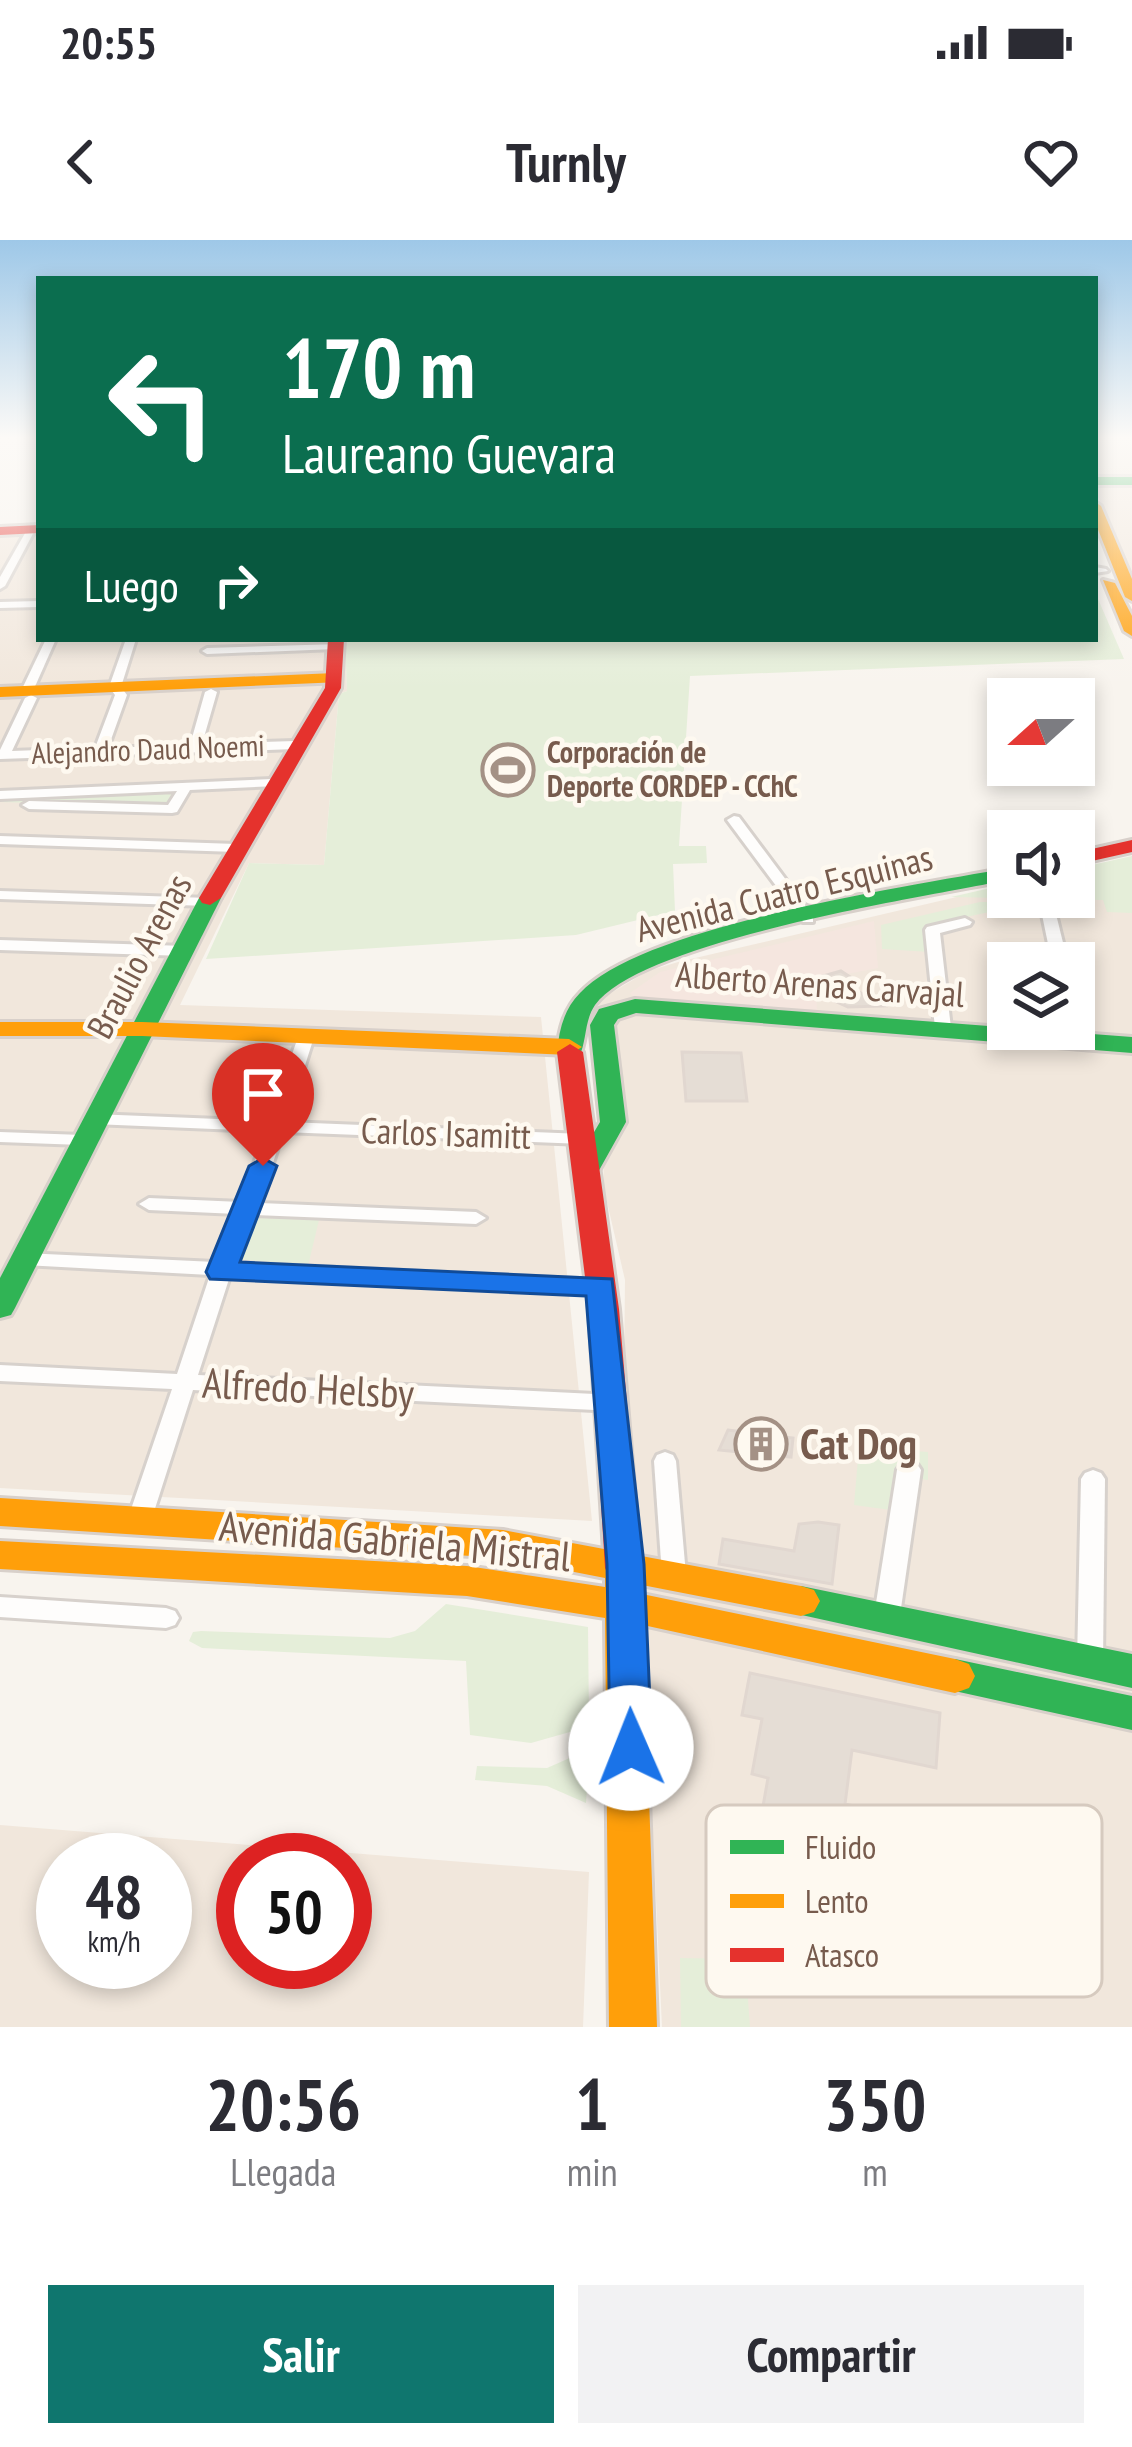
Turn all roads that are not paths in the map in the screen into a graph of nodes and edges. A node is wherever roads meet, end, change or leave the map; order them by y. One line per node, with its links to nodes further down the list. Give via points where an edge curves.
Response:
1 (1099, 521): 4 (street)
2 (0, 528): 3 (street)
3 (36, 528): 5 (street)
4 (1113, 572): 8 (street)
5 (0, 586)
6 (36, 604): 7 (street)
7 (0, 605)
8 (1132, 631)
9 (49, 642): 16 (street)
10 (130, 642): 15 (street)
11 (336, 643): 12 (street); 13 (street)
12 (208, 645): 14 (street)
13 (334, 683): 14 (street); 17 (street, Braulio Arenas)
14 (206, 688): 15 (street); 18 (street)
15 (118, 691): 16 (street); 19 (street)
16 (15, 695): 20 (street)
17 (295, 745): 18 (street, Alejandro Daud Noemi); 21 (street, Braulio Arenas)
18 (195, 749): 19 (street, Alejandro Daud Noemi)
19 (100, 752): 20 (street, Alejandro Daud Noemi)
20 (2, 755)
21 (272, 783): 22 (street); 28 (street, Braulio Arenas)
22 (186, 787): 23 (street); 24 (street, via 172,808)
23 (0, 795)
24 (0, 804)
25 (734, 820): 33 (street)
26 (0, 841): 28 (street)
27 (1132, 846): 29 (street)
28 (236, 848): 32 (street, Braulio Arenas)
29 (1095, 854)
30 (987, 879): 33 (street, Avenida Cuatro Esquinas)
31 (0, 895): 32 (street)
32 (208, 902): 36 (street, Braulio Arenas)
33 (808, 919): 37 (street, Avenida Cuatro Esquinas)
34 (965, 922): 41 (street, via 932,930)
35 (0, 945): 36 (street)
36 (184, 951): 43 (street, Braulio Arenas)
37 (646, 962): 38 (street, Alberto Arenas Carvajal, via 622,990); 48 (street, Avenida Cuatro Esquinas, via 590,996)
38 (634, 1006): 40 (street, via 608,1014); 41 (street, Alberto Arenas Carvajal)
39 (0, 1015): 43 (street, via 125,1019)
40 (602, 1025): 49 (street, Alberto Arenas Carvajal, via 632,1016); 52 (street)
41 (943, 1028): 44 (street, Alberto Arenas Carvajal)
42 (0, 1029): 43 (street)
43 (142, 1029): 46 (street); 51 (street, Braulio Arenas)
44 (987, 1029)
45 (1095, 1035): 47 (street, Alberto Arenas Carvajal)
46 (306, 1037): 48 (street); 50 (street)
47 (1132, 1045)
48 (569, 1047): 54 (street)
49 (1132, 1058)
50 (277, 1126): 51 (street, Carlos Isamitt); 54 (street, Carlos Isamitt); 57 (street)
51 (88, 1130): 53 (street, Carlos Isamitt); 59 (street, Braulio Arenas)
52 (612, 1131): 54 (street); 55 (street)
53 (0, 1137)
54 (583, 1138): 55 (street)
55 (587, 1168): 61 (street)
56 (149, 1204): 57 (street)
57 (249, 1207): 58 (street); 60 (street)
58 (476, 1217)
59 (24, 1259): 60 (street); 62 (street, Braulio Arenas)
60 (221, 1272): 61 (street); 64 (street)
61 (601, 1287): 65 (street)
62 (0, 1308)
63 (0, 1373): 64 (street, Alfredo Helsby)
64 (185, 1382): 65 (street, Alfredo Helsby); 70 (street)
65 (615, 1403): 72 (street)
66 (665, 1461): 73 (street)
67 (909, 1470): 77 (street)
68 (1093, 1480): 78 (street)
69 (0, 1512): 70 (street, Avenida Gabriela Mistral)
70 (139, 1521): 72 (street, Avenida Gabriela Mistral, via 503,1544)
71 (0, 1555): 74 (street, Avenida Gabriela Mistral, via 467,1581)
72 (626, 1564): 73 (street, Avenida Gabriela Mistral); 74 (street)
73 (674, 1574): 77 (street, Avenida Gabriela Mistral)
74 (628, 1606): 80 (street, Avenida Gabriela Mistral); 81 (street)
75 (0, 1607): 76 (street)
76 (166, 1618)
77 (886, 1622): 78 (street, Avenida Gabriela Mistral)
78 (1090, 1662): 79 (street, Avenida Gabriela Mistral)
79 (1132, 1671)
80 (1132, 1713)
81 (633, 2027)

